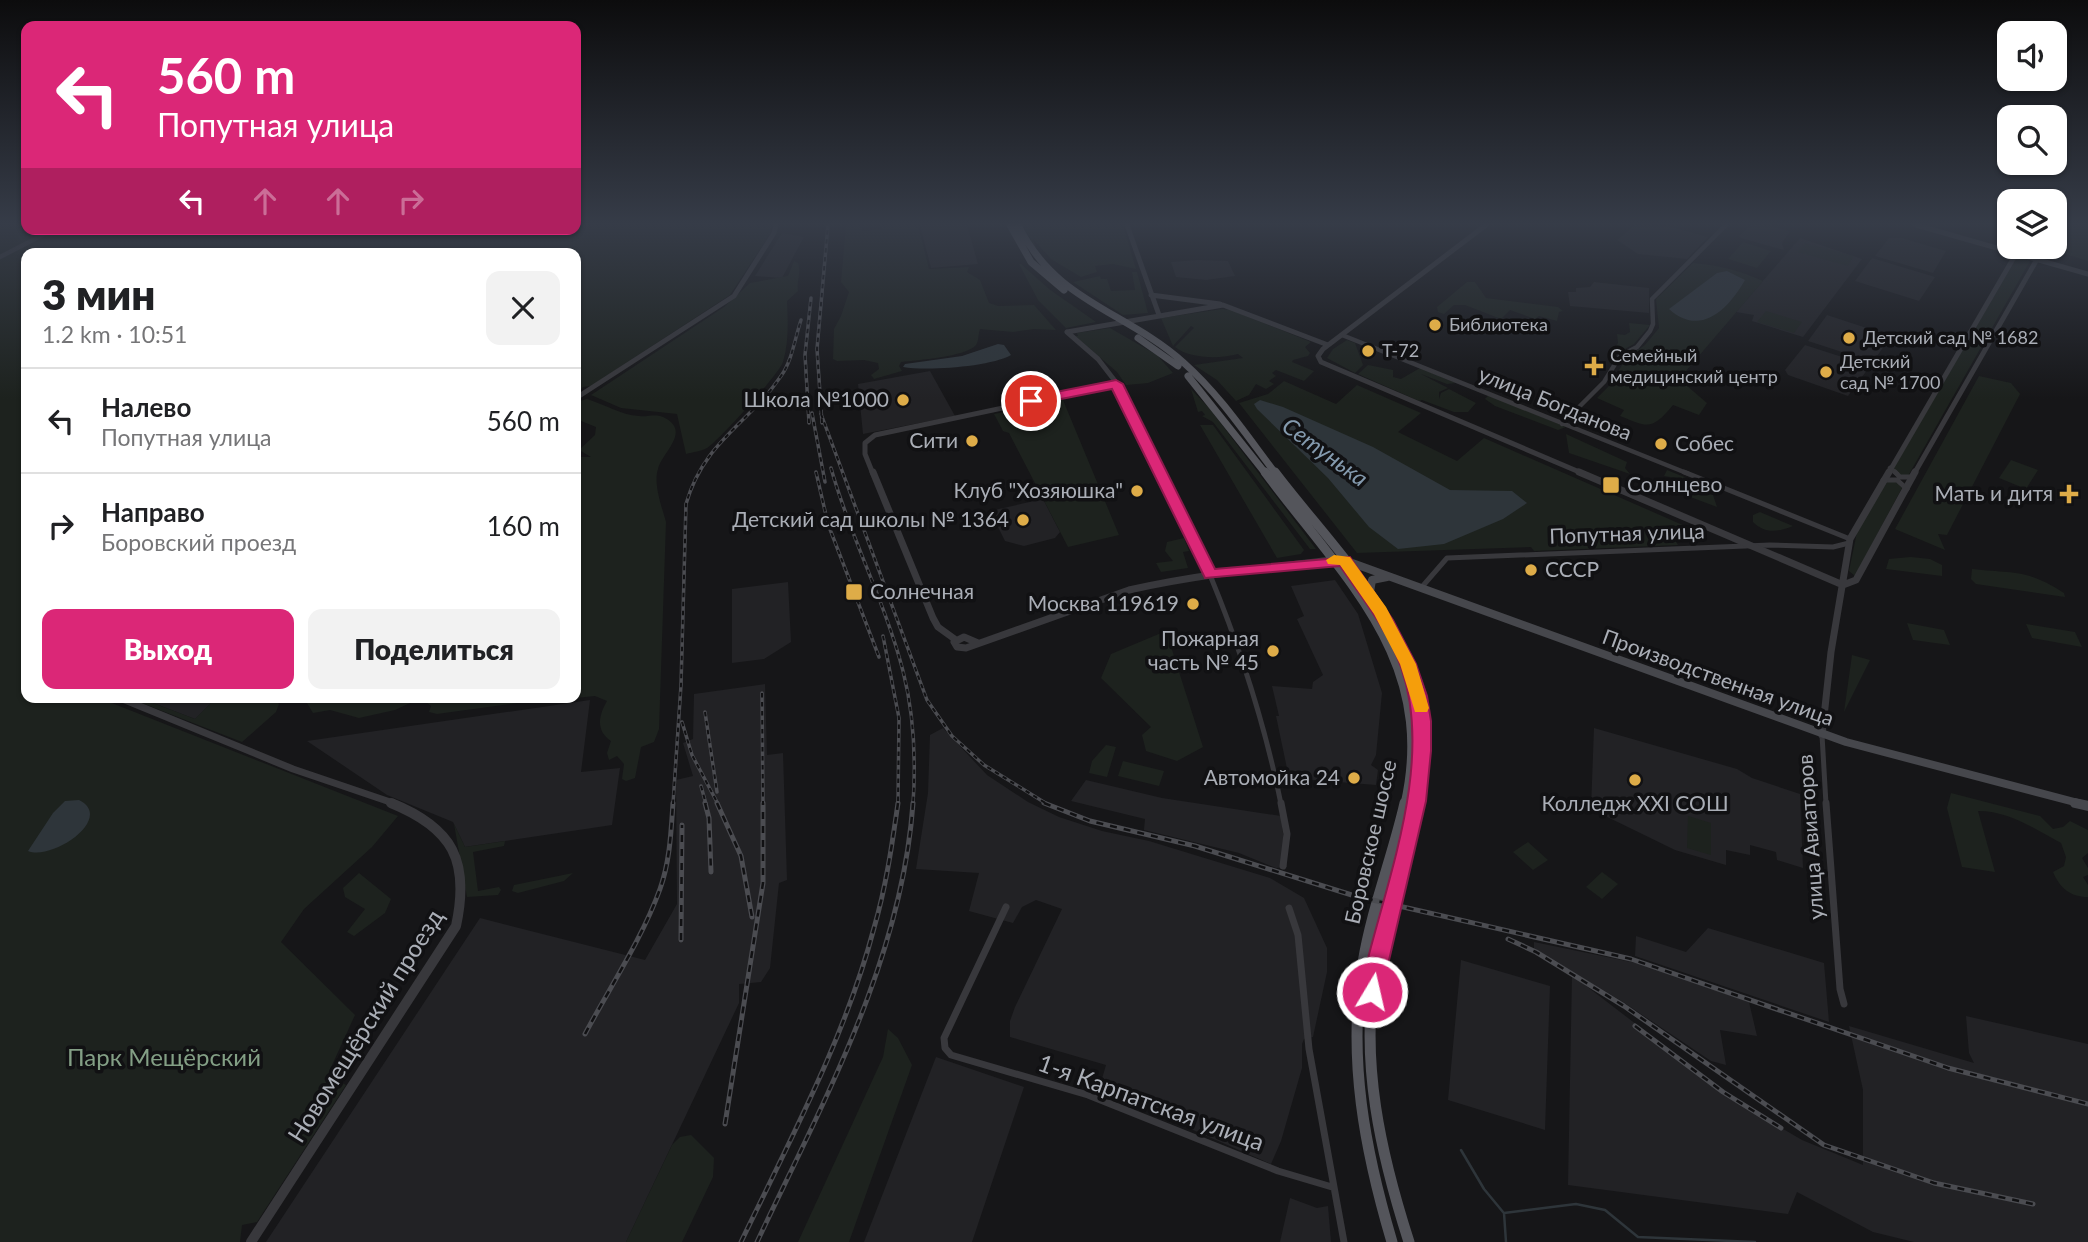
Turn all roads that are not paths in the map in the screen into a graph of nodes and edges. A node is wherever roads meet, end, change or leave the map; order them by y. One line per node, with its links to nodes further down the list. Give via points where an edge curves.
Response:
1 (742, 283): 19 (street, via 734,296)
2 (1055, 283): 15 (main road, Боровское шоссе)
3 (1068, 283): 14 (main road, Боровское шоссе)
4 (1147, 283): 9 (street)
5 (1410, 283): 16 (street)
6 (1668, 283): 20 (street, via 1652,299 1650,331 1637,347 1620,356 1604,382)
7 (1999, 283): 21 (street, улица Авиаторов)
8 (2022, 283): 22 (street)
9 (1151, 295): 10 (street); 13 (street)
10 (1205, 300): 11 (street); 12 (street)
11 (1223, 305): 12 (street); 17 (street)
12 (1208, 307): 13 (street)
13 (1159, 315): 14 (street)
14 (1122, 321): 15 (street); 28 (main road, Боровское шоссе, via 1180,359 1212,393)
15 (1113, 323): 18 (street, via 1067,332 1098,359); 27 (main road, Боровское шоссе, via 1161,352 1190,378)
16 (1342, 335): 17 (street); 20 (street, улица Богданова)
17 (1328, 345): 26 (street, via 1320,352 1321,362)
18 (1116, 384): 29 (street); 29 (street, via 875,435 865,443 865,454 933,618 959,648 1129,590)
19 (581, 395)
20 (1562, 424): 25 (street, улица Богданова)
21 (1890, 468): 22 (street, via 1900,477); 23 (street, улица Авиаторов)
22 (1913, 477): 24 (street)
23 (1882, 481): 24 (street, via 1897,480); 25 (street, улица Авиаторов)
24 (1907, 489): 31 (street, via 1856,580)
25 (1850, 541): 26 (street, Попутная улица, via 1833,547); 31 (street, улица Авиаторов)
26 (1756, 546): 31 (street); 32 (street, Попутная улица, via 1447,558)
27 (1331, 560): 28 (main road); 29 (street); 44 (main road, Боровское шоссе, via 1383,637 1406,691 1411,719 1406,794 1365,951 1358,1014 1357,1071 1366,1147)
28 (1344, 560): 30 (main road, Производственная улица); 33 (main road, Боровское шоссе)
29 (1210, 575): 37 (street, via 1241,651 1270,748 1287,834)
30 (1390, 577): 32 (main road, Производственная улица); 33 (main road, via 1372,580)
31 (1843, 585): 35 (street, улица Авиаторов)
32 (1421, 587): 35 (main road, Производственная улица)
33 (1371, 598): 45 (main road, Боровское шоссе, via 1408,664 1422,721 1420,782 1375,970 1371,1019 1380,1136)
34 (132, 703): 42 (street, Новомещёрский проезд, via 418,815 446,836 455,856 461,891 456,926)
35 (1822, 735): 36 (main road, Производственная улица); 40 (street, улица Авиаторов)
36 (2088, 806)
37 (1283, 866)
38 (1006, 908): 41 (street, 1-я Карпатская улица, via 944,1038 951,1055 1088,1095 1278,1171)
39 (1289, 908): 41 (street, via 1298,935 1309,1049)
40 (1844, 1004)
41 (1332, 1187): 43 (street)
42 (251, 1242)
43 (1344, 1242)
44 (1392, 1242)
45 (1409, 1242)

